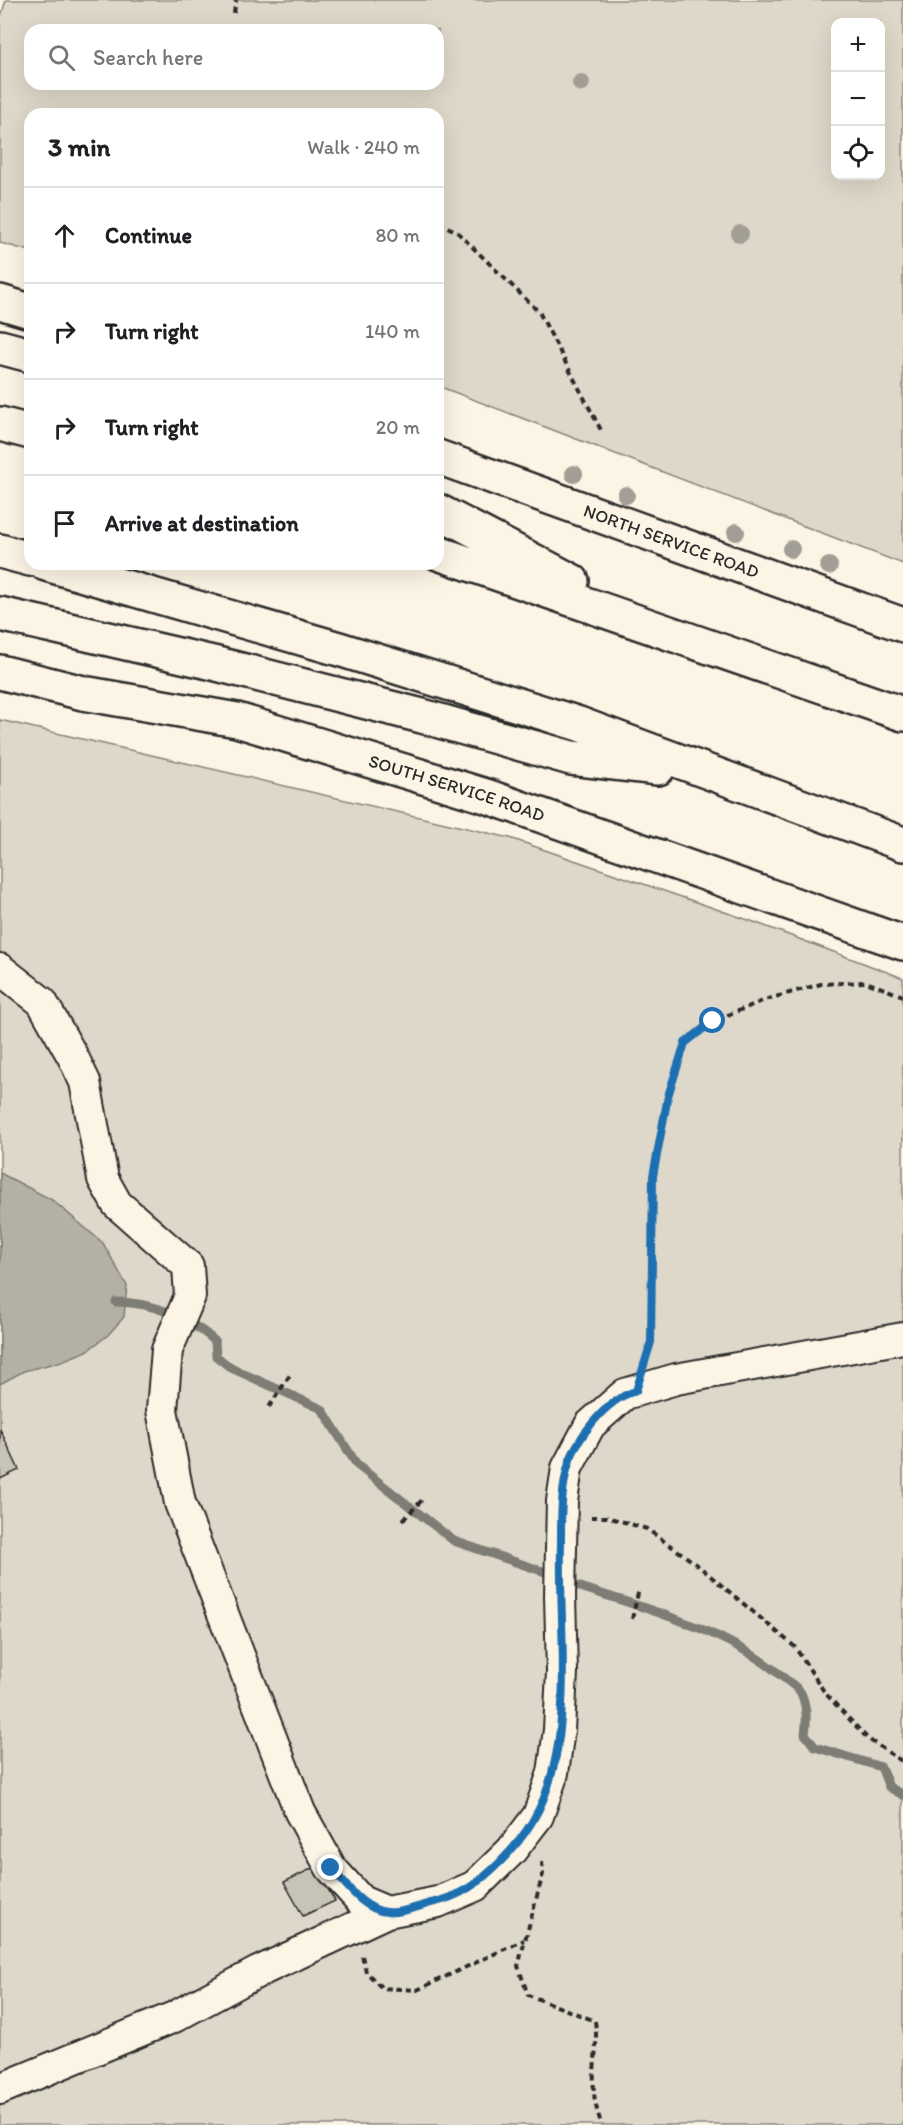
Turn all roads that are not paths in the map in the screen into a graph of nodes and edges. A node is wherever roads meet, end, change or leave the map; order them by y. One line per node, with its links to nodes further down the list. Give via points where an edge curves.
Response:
1 (0, 302): 2 (main road)
2 (24, 309)
3 (0, 347): 4 (main road)
4 (24, 353)
5 (0, 424): 6 (main road)
6 (24, 430)
7 (444, 459): 14 (main road, NORTH SERVICE ROAD)
8 (444, 514): 15 (main road)
9 (0, 551): 11 (main road)
10 (444, 555): 15 (main road)
11 (24, 557)
12 (67, 570): 18 (main road, via 579,724)
13 (0, 614): 18 (main road, via 423,716 571,758)
14 (903, 626)
15 (669, 632): 17 (main road)
16 (0, 672): 20 (main road, SOUTH SERVICE ROAD, via 83,693 237,720 489,797)
17 (903, 714)
18 (706, 773): 19 (main road)
19 (903, 844)
20 (903, 943)
21 (0, 969): 23 (lane, via 42,1002 73,1057 85,1082 103,1179 117,1204 188,1266 190,1296 167,1350 162,1410 180,1503 300,1812 331,1868 361,1901)
22 (903, 1338): 23 (lane, via 676,1378 625,1394 590,1425 567,1468 561,1516 559,1730 553,1773 538,1816 476,1886 438,1902)
23 (387, 1912): 24 (lane, via 258,1972 174,2018)
24 (0, 2089)

